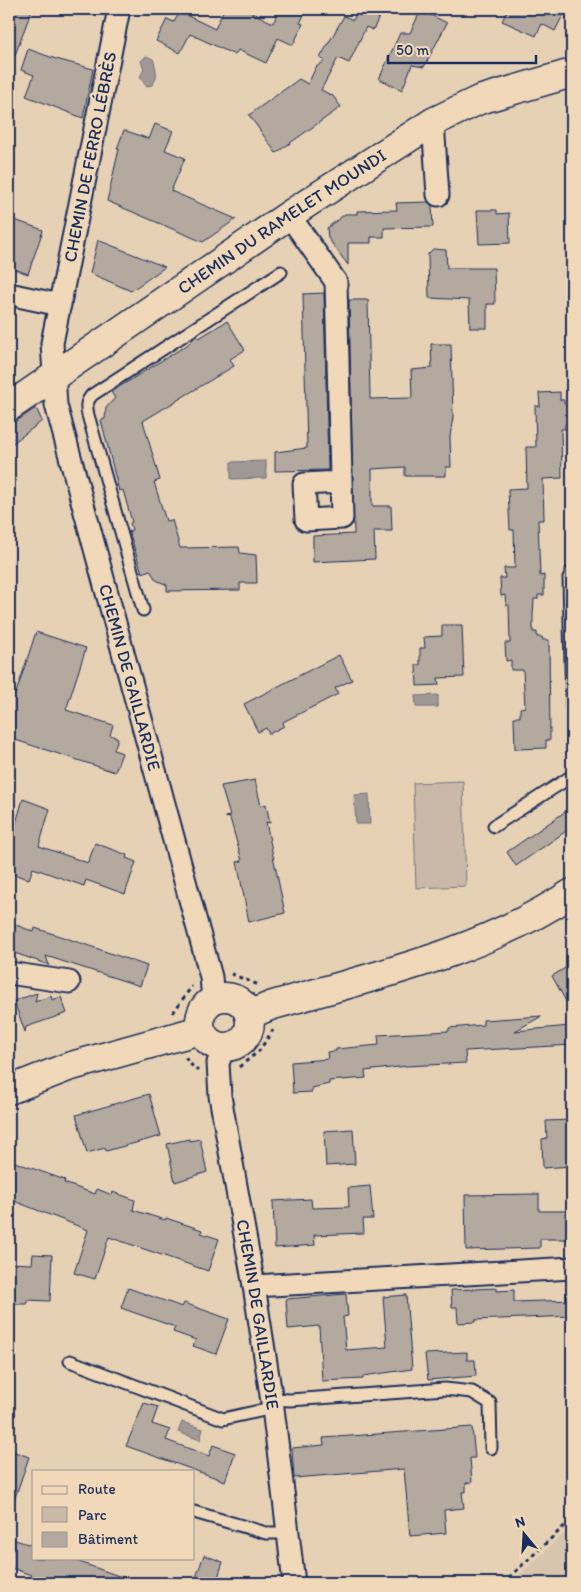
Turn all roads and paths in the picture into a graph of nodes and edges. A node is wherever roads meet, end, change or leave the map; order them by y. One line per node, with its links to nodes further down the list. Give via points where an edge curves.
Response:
1 (119, 9): 8 (street, CHEMIN DE FERRO LÉBRÈS)
2 (572, 73): 3 (street, CHEMIN DU RAMELET MOUNDI, via 478,100)
3 (433, 122): 4 (street); 5 (street, CHEMIN DU RAMELET MOUNDI)
4 (438, 195)
5 (289, 215): 9 (street, CHEMIN DU RAMELET MOUNDI); 11 (street, via 336,282)
6 (281, 272): 13 (lane, via 87,400 88,416)
7 (9, 294): 8 (street)
8 (60, 305): 9 (street, CHEMIN DE FERRO LÉBRÈS, via 52,343)
9 (53, 376): 10 (street, CHEMIN DU RAMELET MOUNDI); 20 (street, CHEMIN DE GAILLARDIE, via 56,405)
10 (9, 406)
11 (340, 482)
12 (572, 571): 14 (lane, via 569,578)
13 (143, 610)
14 (572, 708)
15 (572, 776): 16 (lane)
16 (494, 826)
17 (572, 893): 23 (street, via 496,935 443,956 270,1006)
18 (9, 973): 19 (street)
19 (70, 982)
20 (214, 986): 21 (path, via 232,974); 22 (path); 23 (street, via 244,1006); 25 (street, via 199,1018)
21 (264, 986)
22 (172, 1013)
23 (249, 1015): 26 (street, via 250,1027)
24 (276, 1026): 26 (path, via 259,1051)
25 (200, 1030): 26 (street, via 209,1042); 27 (street, via 68,1067)
26 (230, 1058): 29 (street, CHEMIN DE GAILLARDIE, via 218,1064 220,1096)
27 (9, 1090)
28 (572, 1268): 29 (street)
29 (254, 1286): 31 (street, CHEMIN DE GAILLARDIE)
30 (70, 1361): 31 (lane, via 223,1419)
31 (272, 1404): 32 (lane, via 445,1389 472,1392 490,1403); 35 (street, CHEMIN DE GAILLARDIE)
32 (491, 1448)
33 (195, 1512): 35 (lane, via 266,1533)
34 (572, 1519): 37 (path)
35 (288, 1533): 36 (street, CHEMIN DE GAILLARDIE)
36 (294, 1583)
37 (503, 1583)

